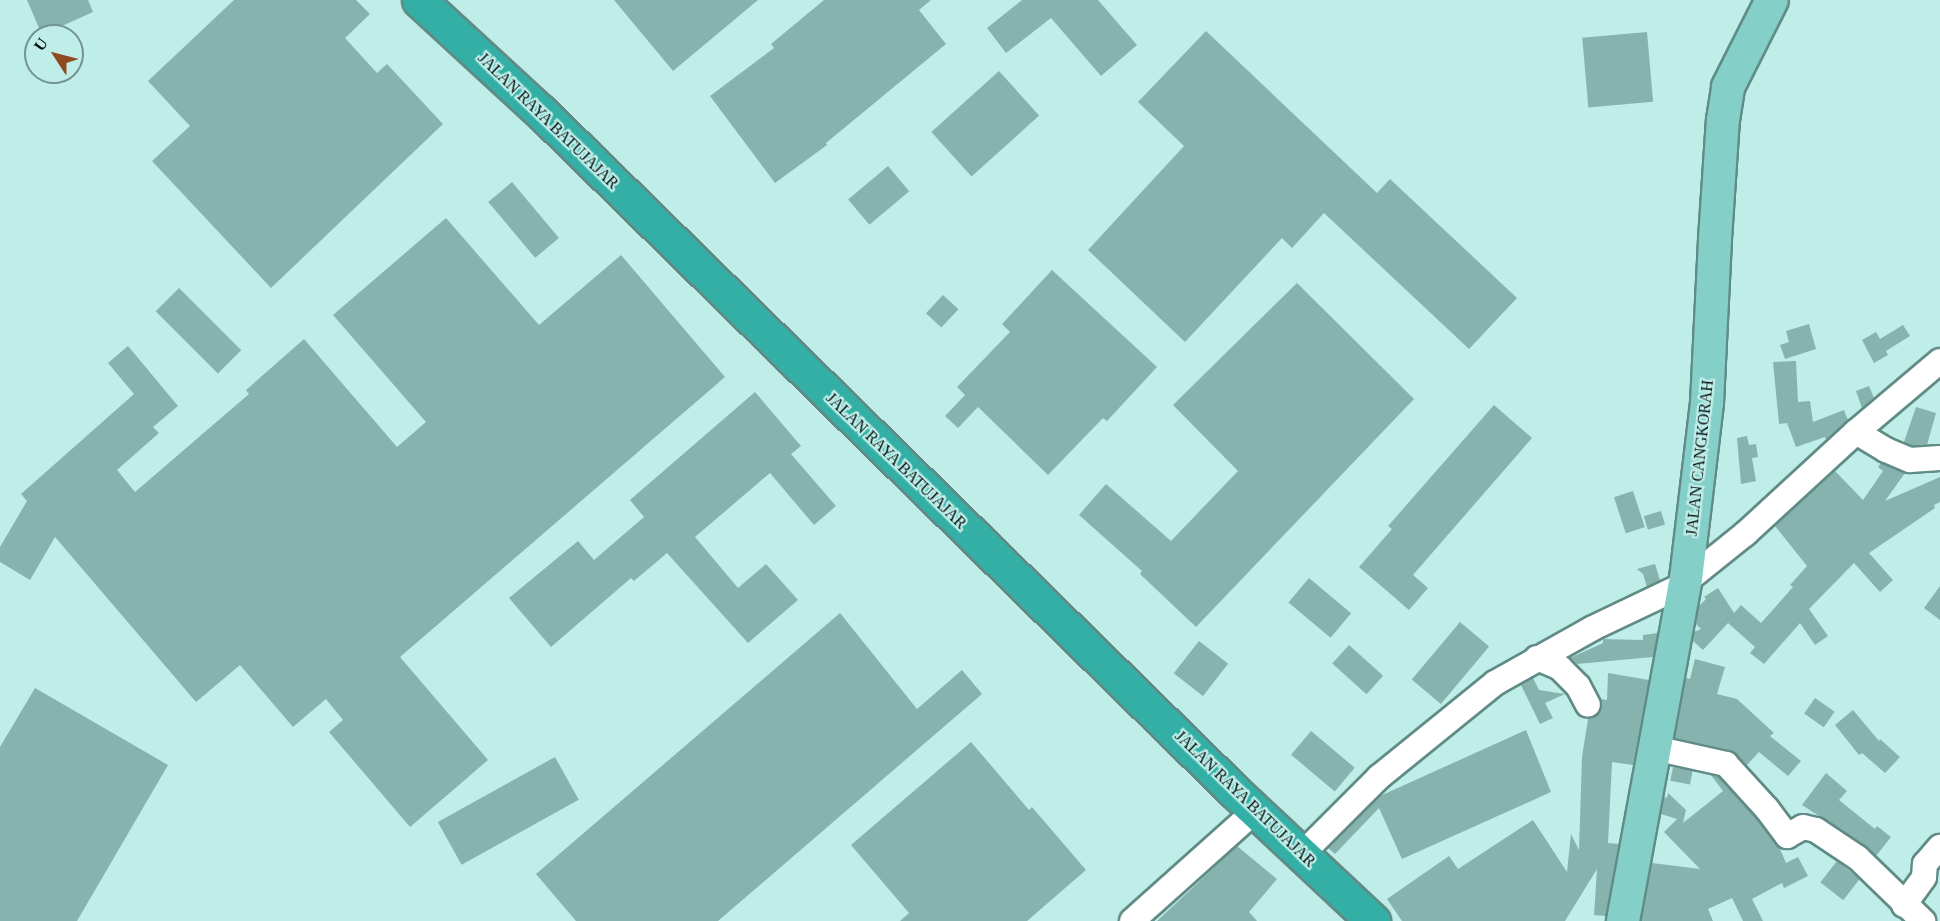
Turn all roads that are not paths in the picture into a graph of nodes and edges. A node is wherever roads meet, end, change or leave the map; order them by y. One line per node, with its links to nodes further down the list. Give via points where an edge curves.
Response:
1 (419, 0): 10 (highway, JALAN RAYA BATUJAJAR, via 558,129)
2 (1772, 0): 6 (main road, JALAN CANGKORAH, via 1728,87 1723,120 1707,403)
3 (1940, 361): 4 (street)
4 (1856, 432): 5 (street, via 1910,460); 6 (street, via 1745,534)
5 (1940, 458)
6 (1686, 579): 7 (street, via 1672,592 1593,627); 9 (main road, JALAN CANGKORAH)
7 (1537, 658): 8 (street, via 1560,668 1578,686); 12 (street, via 1495,683 1379,777)
8 (1588, 705)
9 (1654, 748): 13 (street, via 1726,764 1787,836 1803,827 1816,830 1857,858); 16 (main road, JALAN CANGKORAH)
10 (1255, 811): 12 (highway, JALAN RAYA BATUJAJAR); 14 (street)
11 (1940, 847): 13 (street, via 1925,864 1924,878)
12 (1302, 854): 15 (highway, JALAN RAYA BATUJAJAR)
13 (1904, 905): 17 (street)
14 (1132, 921)
15 (1373, 921)
16 (1623, 921)
17 (1923, 921)

